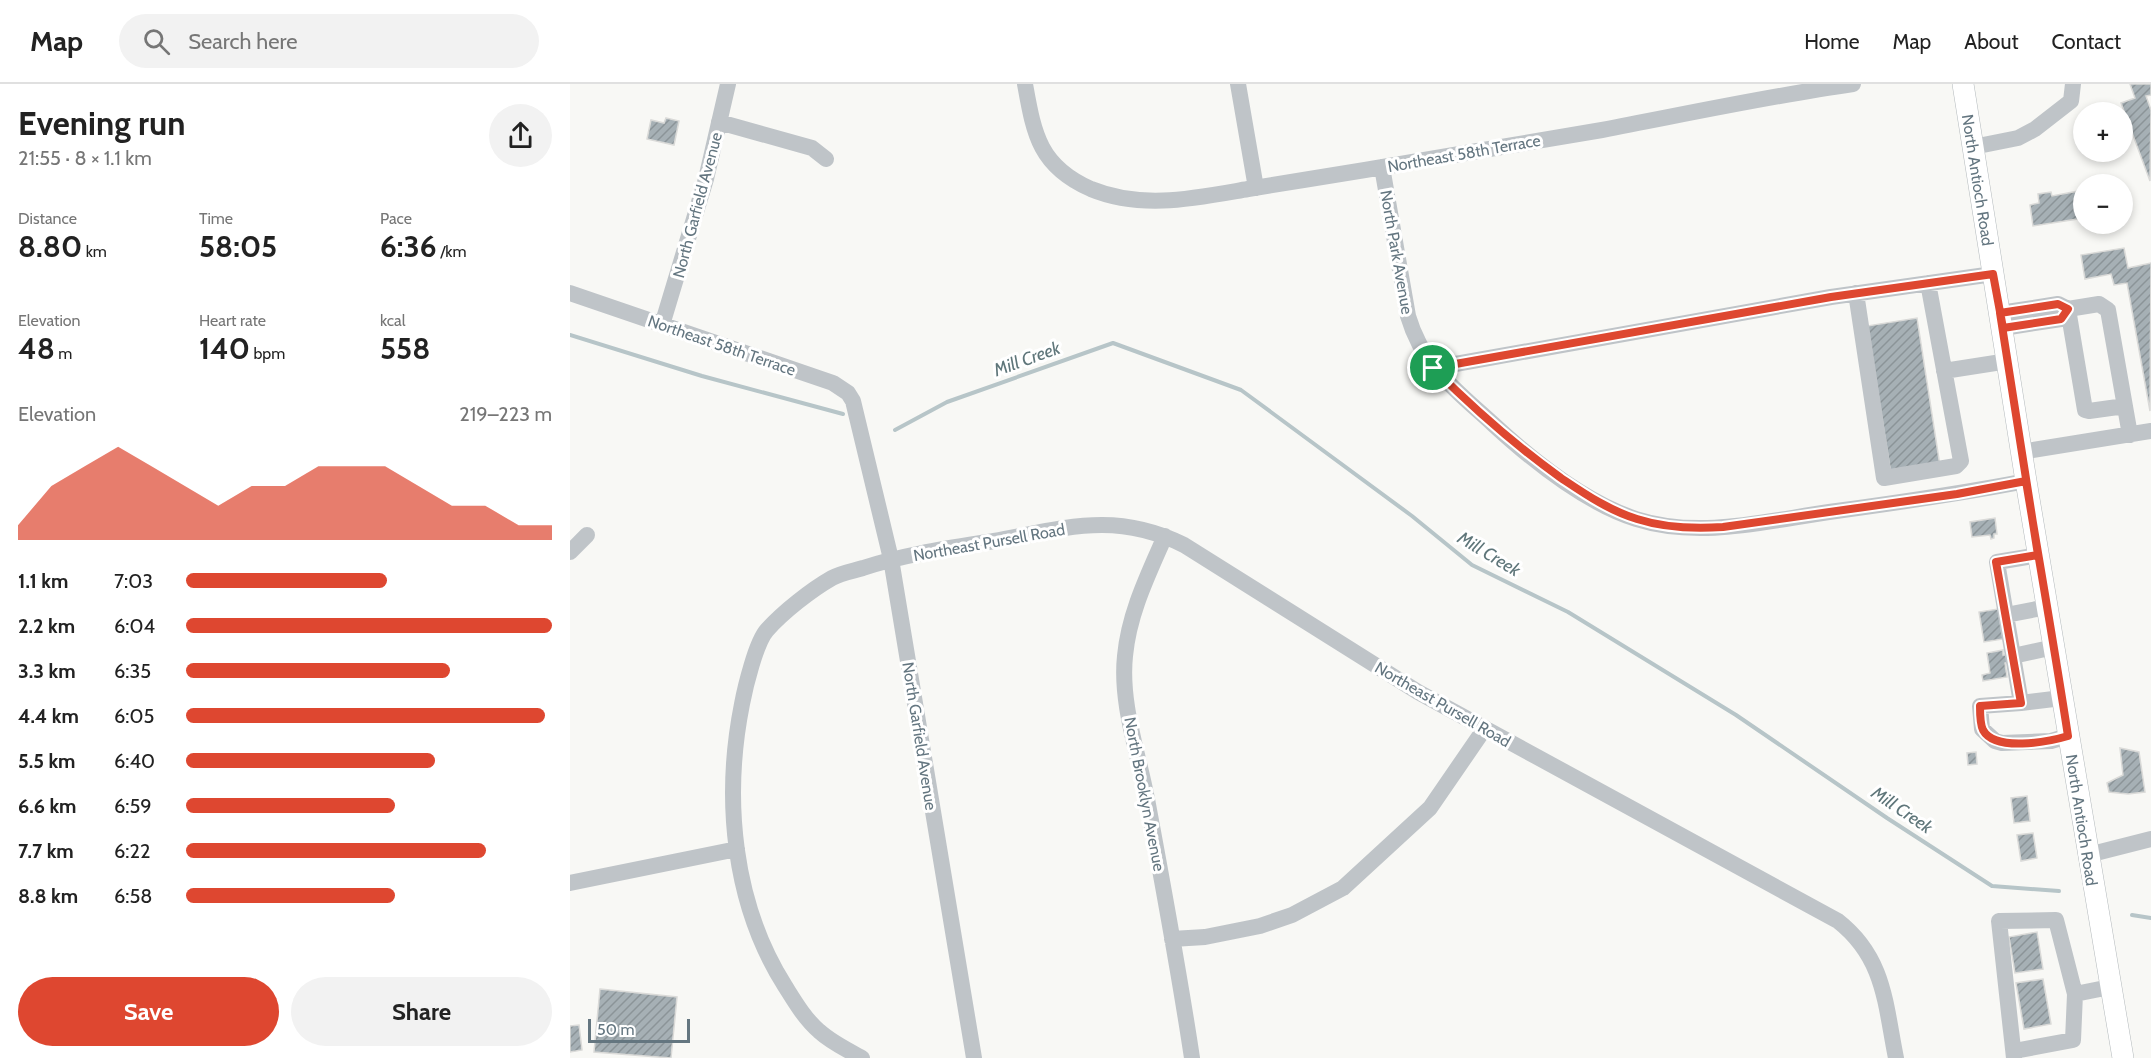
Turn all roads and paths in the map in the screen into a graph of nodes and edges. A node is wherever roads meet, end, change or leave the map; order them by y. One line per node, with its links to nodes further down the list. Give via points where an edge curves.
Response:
1 (728, 84): 8 (street, North Garfield Avenue)
2 (1025, 84): 12 (street, Northeast 58th Terrace, via 1038,140 1054,163 1092,189 1147,201 1182,200)
3 (1238, 84): 12 (street)
4 (1853, 84): 7 (street, Northeast 58th Terrace)
5 (1963, 84): 9 (main road, North Antioch Road)
6 (2073, 84): 9 (street, via 2071,101 2035,129 2018,138)
7 (1830, 86): 11 (street, Northeast 58th Terrace)
8 (719, 122): 10 (street, via 812,148); 19 (street, North Garfield Avenue)
9 (1973, 147): 13 (main road, North Antioch Road)
10 (826, 159)
11 (1382, 167): 12 (street, Northeast 58th Terrace); 21 (street, North Park Avenue, via 1408,316)
12 (1256, 188)
13 (1993, 274): 14 (street); 18 (main road, North Antioch Road)
14 (1928, 283): 16 (street); 22 (street)
15 (570, 293): 19 (street, Northeast 58th Terrace)
16 (1856, 293): 21 (street); 28 (street)
17 (2068, 309): 18 (street, via 2061,319); 23 (street, via 2099,304 2108,310); 23 (street, via 2085,410)
18 (2001, 321): 20 (main road, North Antioch Road)
19 (663, 325): 24 (street, Northeast 58th Terrace, via 833,383 848,393)
20 (2007, 361): 22 (street); 27 (main road, North Antioch Road)
21 (1433, 368): 30 (street, North Park Avenue, via 1521,450 1598,502 1637,519 1701,529)
22 (1944, 371): 28 (street, via 1960,461 1956,466)
23 (2125, 406): 26 (street)
24 (857, 416): 35 (street, North Garfield Avenue)
25 (2151, 431): 26 (street)
26 (2130, 435): 27 (street)
27 (2021, 452): 29 (main road, North Antioch Road)
28 (1884, 478): 30 (street)
29 (2026, 481): 30 (street, North Park Avenue); 34 (main road, North Antioch Road)
30 (1888, 504)
31 (586, 535): 33 (street)
32 (1165, 536): 35 (street, Northeast Pursell Road, via 1123,525 1101,524); 42 (street, Northeast Pursell Road, via 1418,692); 48 (street, North Brooklyn Avenue, via 1131,618 1124,678)
33 (570, 552)
34 (2038, 555): 36 (main road, North Antioch Road); 37 (street, via 1996,562)
35 (891, 559): 45 (street, Northeast Pursell Road, via 833,577 765,632 746,686 736,733 732,782); 53 (street, North Garfield Avenue)
36 (2047, 607): 37 (street); 38 (main road, North Antioch Road)
37 (2006, 615): 39 (street)
38 (2054, 647): 39 (street); 40 (main road, North Antioch Road)
39 (2013, 656): 41 (street)
40 (2062, 698): 41 (street); 43 (main road, North Antioch Road)
41 (2021, 703): 43 (street, via 1980,706 1982,729 2002,743 2051,741)
42 (1485, 728): 48 (street, via 1430,808 1343,888 1292,915 1260,926); 55 (street, Northeast Pursell Road, via 1851,931 1879,975)
43 (2068, 736): 46 (main road, North Antioch Road)
44 (2151, 839): 46 (street)
45 (737, 849): 47 (street); 52 (street, Northeast Pursell Road, via 751,913 777,974 817,1030)
46 (2088, 855): 49 (main road, North Antioch Road)
47 (570, 884)
48 (1172, 939): 54 (street, North Brooklyn Avenue)
49 (2110, 987): 50 (street); 56 (main road, North Antioch Road)
50 (2074, 994): 51 (street, via 2073,1040); 51 (street, via 2056,920 1999,921)
51 (2014, 1054)
52 (862, 1058)
53 (974, 1058)
54 (1192, 1058)
55 (1896, 1058)
56 (2123, 1058)

